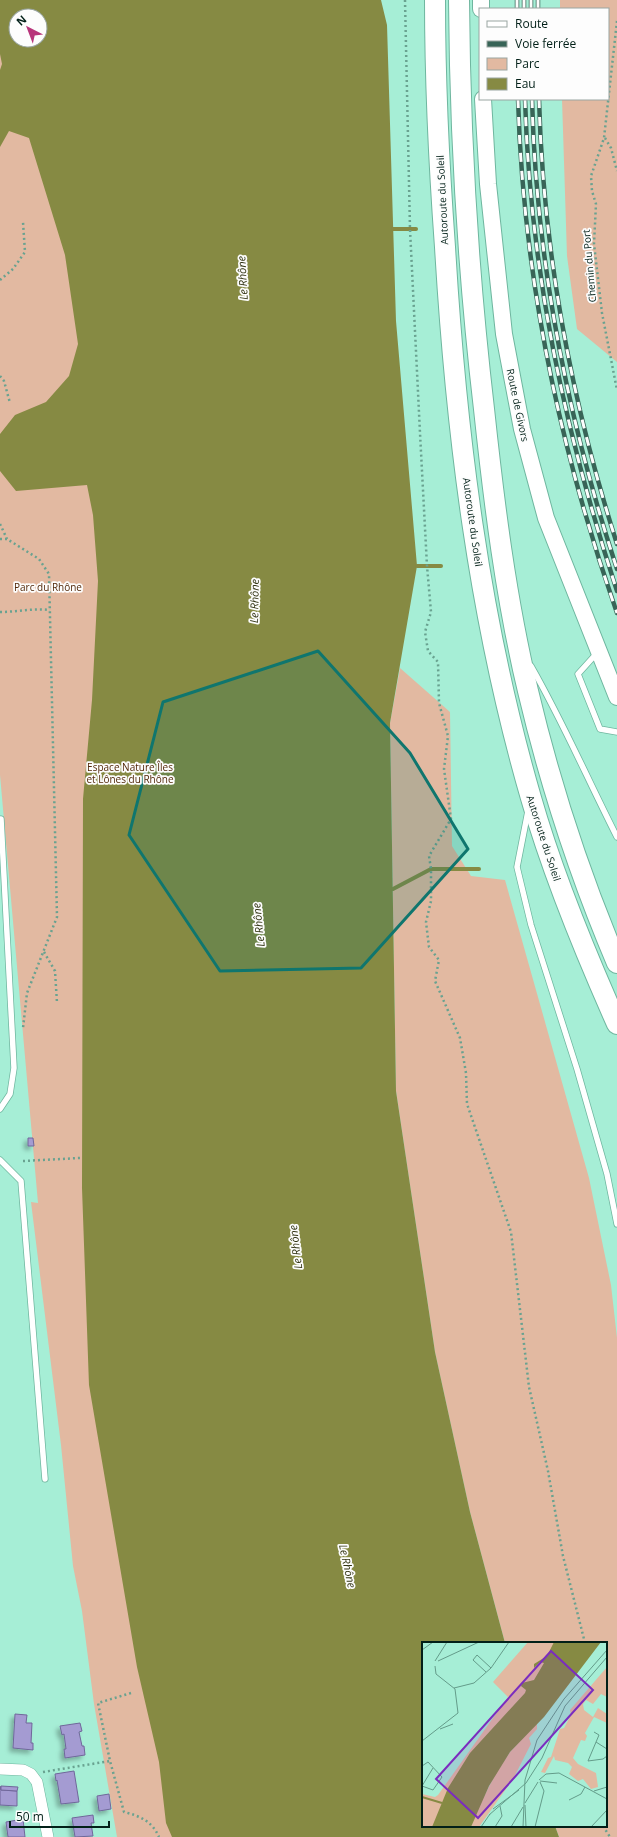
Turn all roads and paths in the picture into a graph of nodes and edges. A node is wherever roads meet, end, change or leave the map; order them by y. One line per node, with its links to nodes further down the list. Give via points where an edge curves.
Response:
1 (404, 0): 38 (path, via 410,229 431,612 425,632 428,651 438,662 439,703 448,736 444,769 451,819 429,856 431,901 426,922 429,947 439,960 435,981 460,1038 466,1073 467,1104 511,1232 529,1387 548,1471 563,1556)
2 (435, 0): 24 (highway, Autoroute du Soleil, via 442,203 460,430 492,636 510,722)
3 (459, 0): 20 (highway, via 464,176 479,365 499,527)
4 (617, 22): 5 (path, Chemin du Port)
5 (609, 93)
6 (484, 100): 21 (main road, Route de Givors, via 488,184 504,334 522,429 546,518)
7 (608, 100): 8 (path, Chemin du Port)
8 (604, 138): 9 (path, via 611,148); 13 (path, Chemin du Port, via 591,176 596,204 594,244 602,313)
9 (617, 170)
10 (23, 222): 11 (path, via 25,252 13,270)
11 (0, 280)
12 (0, 376): 14 (path, via 4,381)
13 (617, 390)
14 (10, 403)
15 (0, 524): 17 (path)
16 (0, 539): 17 (path)
17 (8, 539): 18 (path, via 39,559 49,574)
18 (50, 610): 19 (path); 27 (path, via 57,917)
19 (0, 612)
20 (518, 645): 26 (lane, via 556,710); 28 (highway, via 555,792 587,888)
21 (598, 651): 22 (main road, Route de Givors); 23 (lane, via 578,674 600,729)
22 (617, 697)
23 (617, 732)
24 (531, 799): 30 (highway, Autoroute du Soleil, via 564,897); 36 (lane, via 517,867 531,925 607,1174)
25 (0, 819): 32 (lane, via 14,1068 10,1094)
26 (617, 837)
27 (44, 951): 29 (path, via 55,971); 31 (path, via 27,993)
28 (617, 963)
29 (57, 1003)
30 (617, 1024)
31 (23, 1028)
32 (0, 1109)
33 (80, 1158): 35 (path)
34 (0, 1160): 37 (lane, via 21,1181)
35 (23, 1161)
36 (617, 1224)
37 (45, 1479)
38 (585, 1642)
39 (131, 1693): 40 (path, via 98,1703)
40 (110, 1761): 42 (path, via 43,1772); 45 (path, via 124,1812 141,1816 155,1827)
41 (0, 1769): 42 (street, via 23,1770 31,1774)
42 (37, 1782): 44 (street)
43 (604, 1827): 46 (path)
44 (48, 1837)
45 (159, 1837)
46 (610, 1837)

